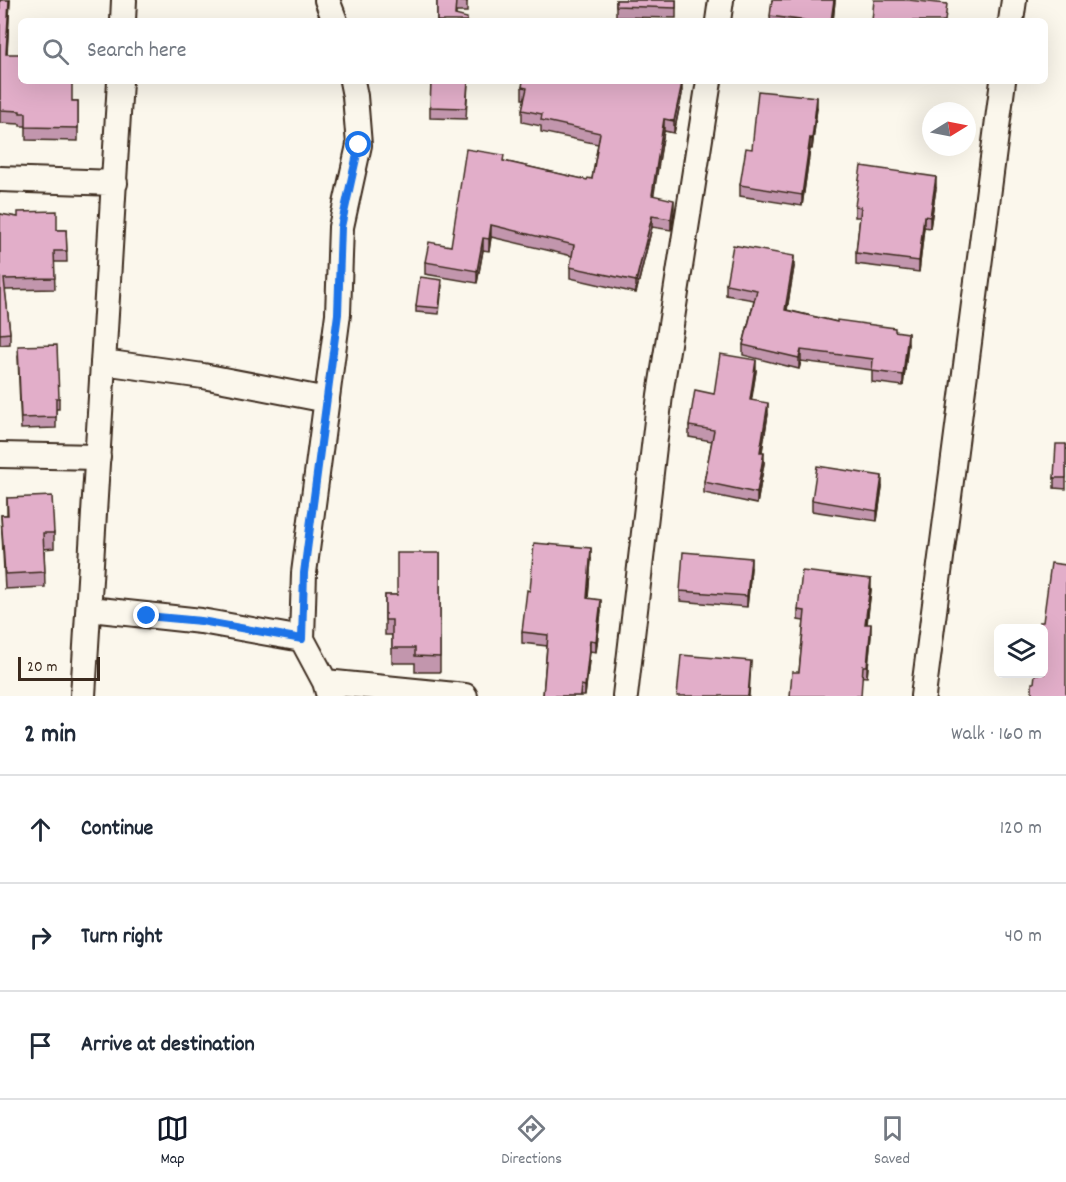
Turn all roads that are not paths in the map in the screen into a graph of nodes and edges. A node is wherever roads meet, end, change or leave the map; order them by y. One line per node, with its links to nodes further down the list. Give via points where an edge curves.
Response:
1 (124, 0): 5 (street)
2 (327, 0): 6 (street)
3 (721, 0): 7 (street)
4 (1014, 0): 8 (street)
5 (123, 18)
6 (335, 18)
7 (718, 18)
8 (1011, 18)
9 (120, 84): 14 (street)
10 (353, 84): 16 (street, via 359,145 341,227 338,314)
11 (709, 84): 24 (street, via 660,394)
12 (1003, 84): 25 (street)
13 (0, 179): 14 (street)
14 (115, 183): 15 (street)
15 (103, 362): 16 (street); 18 (street)
16 (327, 400): 20 (street, via 304,573)
17 (0, 455): 18 (street)
18 (98, 458): 19 (street)
19 (90, 609): 20 (street, via 201,621); 22 (street)
20 (302, 639): 21 (street)
21 (327, 689): 23 (street)
22 (83, 696)
23 (465, 696)
24 (625, 696)
25 (923, 696)

